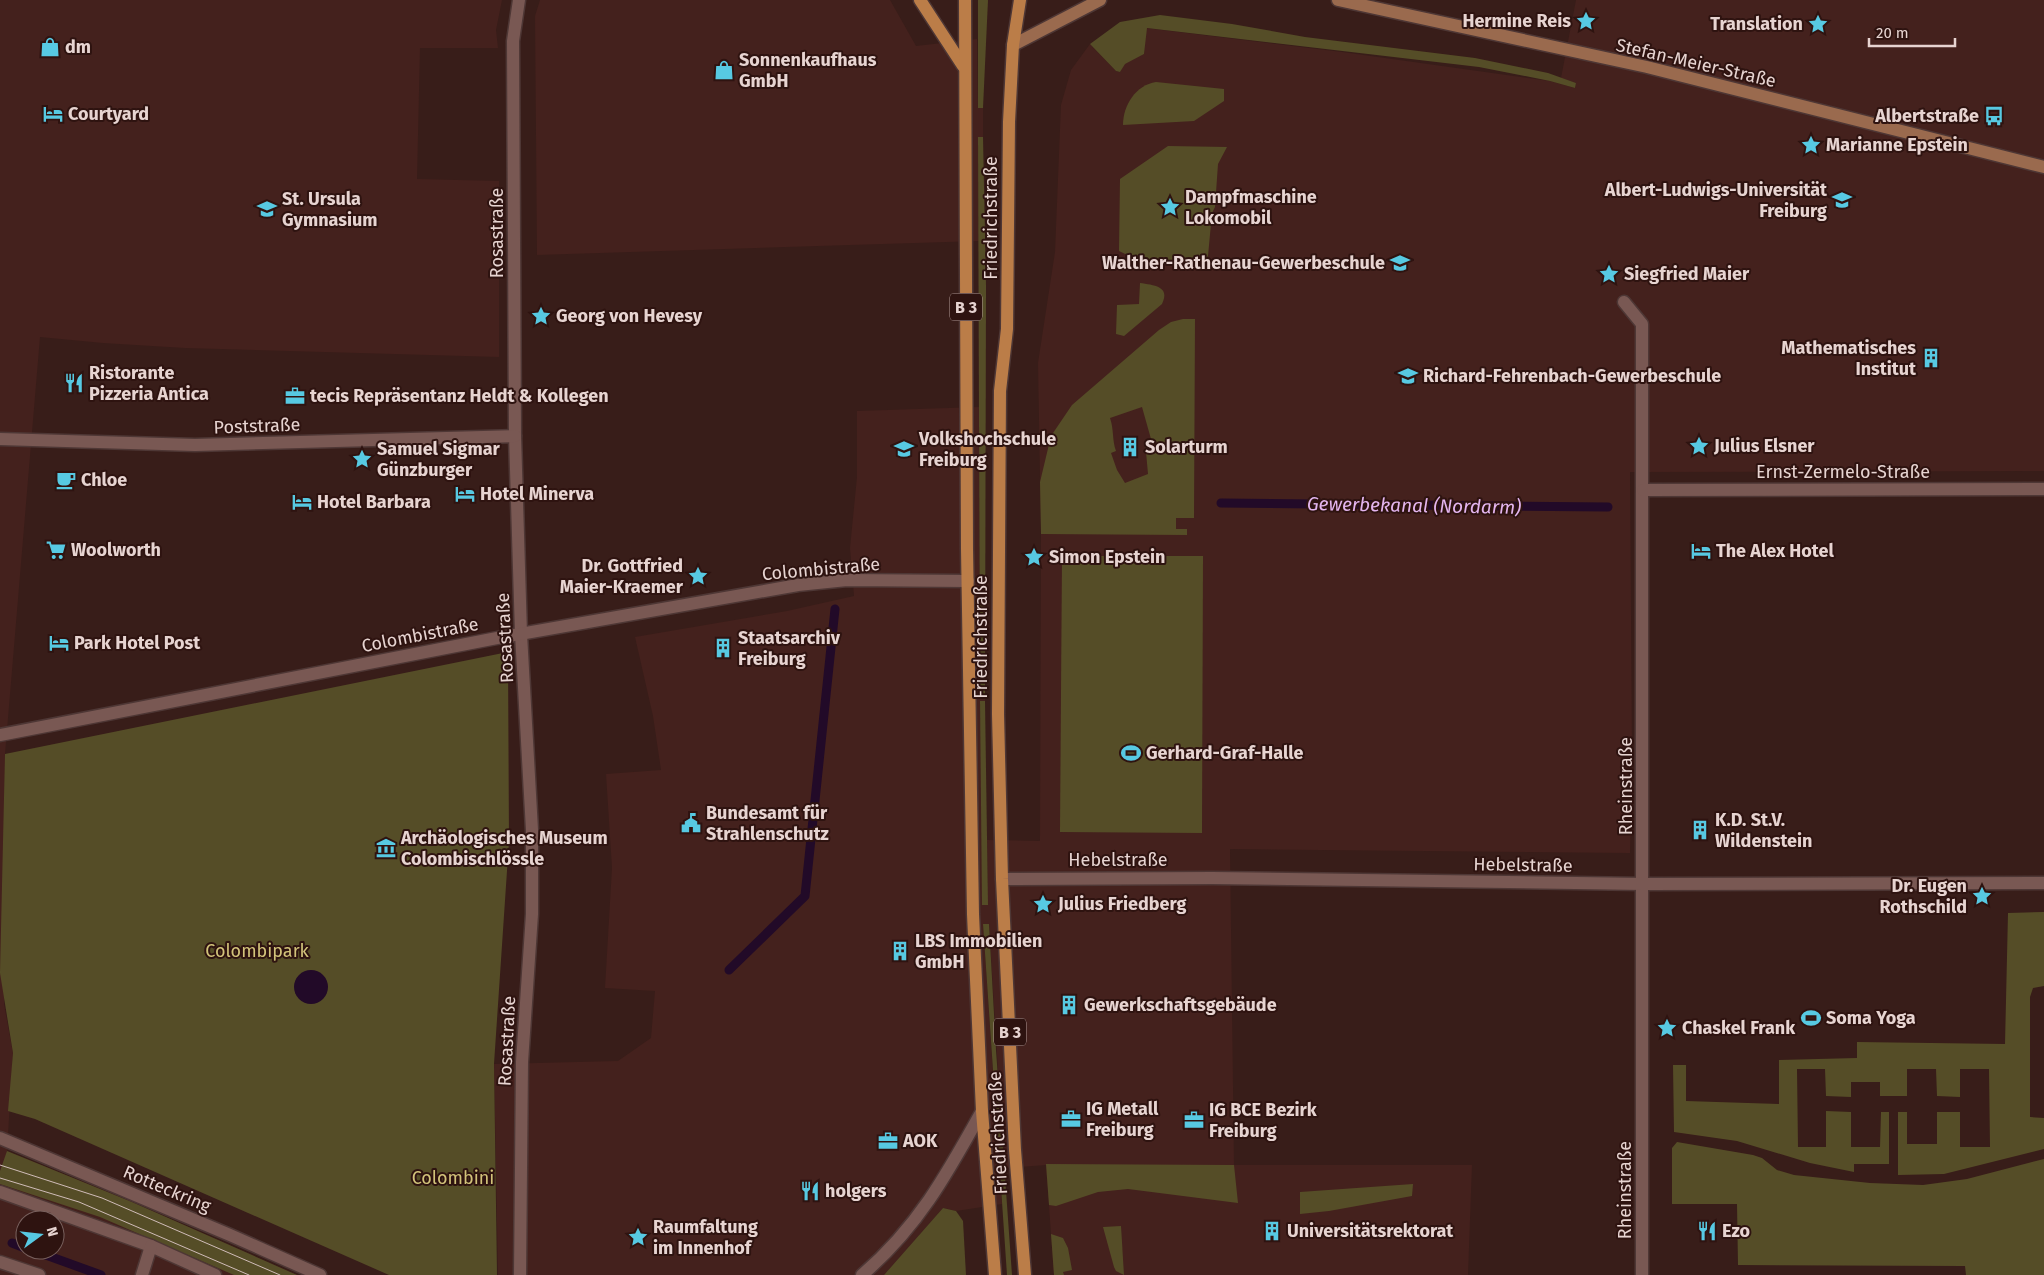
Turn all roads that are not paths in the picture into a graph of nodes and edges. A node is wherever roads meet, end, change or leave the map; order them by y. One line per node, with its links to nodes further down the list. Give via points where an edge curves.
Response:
1 (519, 0): 11 (street, Rosastraße, via 514,41)
2 (920, 0): 8 (main road)
3 (964, 0): 8 (main road, Friedrichstraße)
4 (1020, 0): 7 (main road, Friedrichstraße / B 3)
5 (1100, 0): 7 (main road)
6 (1338, 0): 9 (main road, Stefan-Meier-Straße, via 1647,67)
7 (1013, 45): 18 (main road, Friedrichstraße / B 3, via 1009,122 1008,309 1000,400 998,714)
8 (964, 66): 15 (main road, Friedrichstraße / B 3)
9 (2044, 167)
10 (1624, 302): 14 (street, Rheinstraße, via 1642,324)
11 (515, 436): 12 (street, Poststraße, via 195,445); 16 (street, Rosastraße)
12 (0, 439)
13 (2044, 488): 14 (street, Ernst-Zermelo-Straße)
14 (1643, 490): 20 (street, Rheinstraße)
15 (968, 581): 16 (street, Colombistraße, via 847,580 798,585); 21 (main road, Friedrichstraße / B 3, via 973,914)
16 (521, 634): 17 (street, Colombistraße); 30 (street, Rosastraße, via 529,747 532,914 522,1062)
17 (0, 735)
18 (1002, 879): 20 (street, Hebelstraße, via 1212,878); 33 (main road, Friedrichstraße / B 3, via 1015,1150)
19 (2044, 883): 20 (street, Hebelstraße)
20 (1644, 884): 34 (street, Rheinstraße)
21 (982, 1111): 31 (street, via 943,1182 910,1228); 32 (main road, Friedrichstraße / B 3)
22 (0, 1138): 29 (street, Rotteckring)
23 (0, 1192): 24 (street)
24 (151, 1246): 27 (street); 28 (street)
25 (0, 1262): 26 (street)
26 (39, 1275)
27 (142, 1275)
28 (215, 1275)
29 (320, 1275)
30 (520, 1275)
31 (862, 1275)
32 (996, 1275)
33 (1025, 1275)
34 (1642, 1275)

